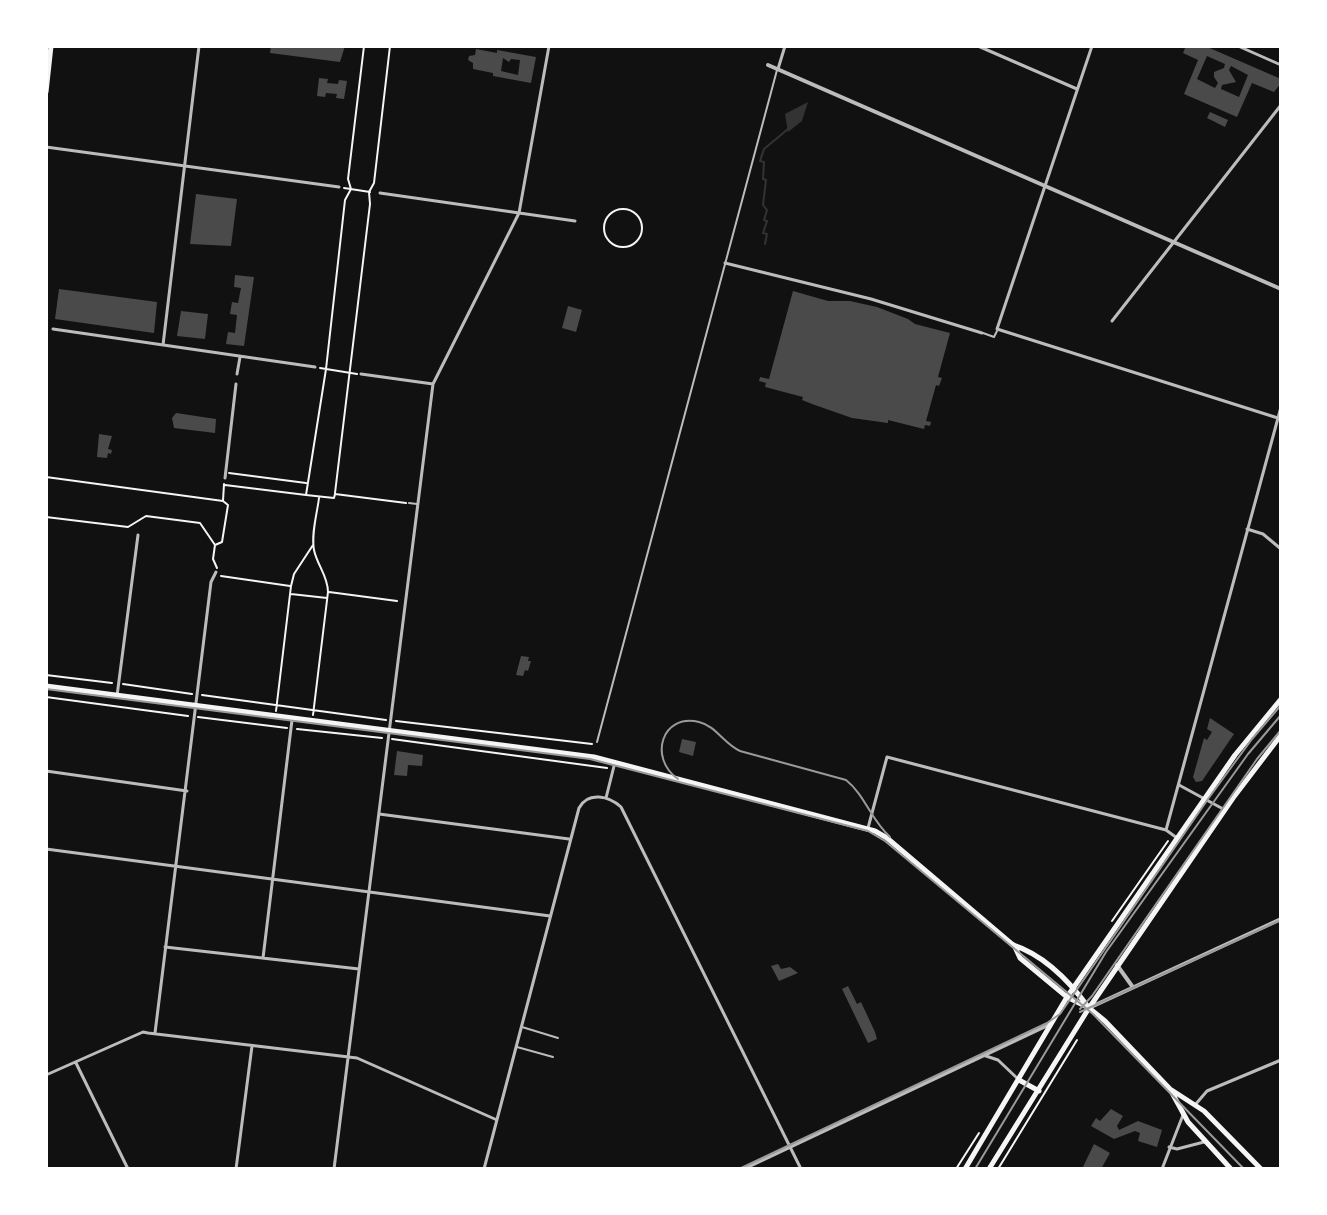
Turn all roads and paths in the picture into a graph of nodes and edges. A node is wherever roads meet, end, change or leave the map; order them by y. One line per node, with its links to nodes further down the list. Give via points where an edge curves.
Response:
1 (51, 46): 14 (main road)
2 (199, 46): 17 (street)
3 (364, 46): 20 (path)
4 (390, 46): 21 (path)
5 (549, 46): 23 (street)
6 (785, 46): 12 (street)
7 (978, 46): 13 (street)
8 (1092, 46): 13 (street)
9 (1238, 46): 11 (street)
10 (768, 65): 12 (street)
11 (1281, 65)
12 (778, 69): 18 (street); 27 (lane)
13 (1077, 89): 18 (street)
14 (46, 92)
15 (1281, 105): 26 (street)
16 (46, 147): 17 (street)
17 (185, 166): 19 (street); 33 (street)
18 (1045, 186): 26 (street); 31 (street)
19 (339, 187): 20 (path)
20 (351, 189): 21 (path); 36 (path, via 345,200)
21 (369, 192): 22 (path); 37 (path)
22 (380, 193): 23 (street)
23 (519, 213): 24 (street); 41 (street)
24 (575, 221)
25 (605, 222): 25 (path, via 607,239 618,247 631,245 640,235 641,222 631,211 616,211)
26 (1173, 242): 28 (street); 29 (street)
27 (725, 263): 32 (street); 93 (lane)
28 (1281, 289)
29 (1112, 321)
30 (53, 329): 33 (street)
31 (997, 329): 32 (lane, via 994,337); 43 (street)
32 (982, 333)
33 (163, 345): 34 (street)
34 (240, 357): 35 (street); 38 (street)
35 (315, 367): 36 (path)
36 (326, 369): 37 (path); 47 (path)
37 (349, 373): 39 (path); 49 (path)
38 (237, 374)
39 (361, 374): 41 (street)
40 (236, 384): 44 (street)
41 (433, 384): 54 (street)
42 (1281, 407): 43 (street)
43 (1279, 419): 56 (street)
44 (226, 472): 46 (street); 47 (path)
45 (46, 477): 52 (path)
46 (225, 478): 48 (path)
47 (307, 483): 50 (path)
48 (224, 485): 50 (path); 52 (path)
49 (335, 494): 51 (path); 53 (path)
50 (306, 495): 51 (path)
51 (320, 497): 59 (path)
52 (223, 501): 58 (path, via 228,505 222,542)
53 (409, 503): 54 (lane)
54 (418, 505): 89 (street)
55 (46, 517): 58 (path, via 128,527 146,516 200,523)
56 (1247, 529): 60 (street); 97 (street)
57 (138, 535): 74 (street)
58 (215, 545): 61 (path)
59 (313, 545): 63 (path); 64 (path)
60 (1281, 549)
61 (217, 565)
62 (216, 574): 63 (path); 78 (street)
63 (291, 586): 65 (path)
64 (328, 592): 66 (path); 67 (path)
65 (290, 594): 66 (path); 77 (path)
66 (327, 598): 79 (path)
67 (397, 601)
68 (46, 675): 69 (path)
69 (115, 684)
70 (123, 685): 72 (path)
71 (46, 686): 74 (main road)
72 (193, 694)
73 (200, 695): 77 (path)
74 (117, 696): 78 (main road)
75 (46, 697): 80 (path)
76 (1281, 699): 99 (main road)
77 (277, 704): 79 (path); 81 (path)
78 (197, 706): 81 (main road); 98 (street)
79 (314, 709): 84 (path); 85 (path)
80 (191, 716)
81 (275, 716): 83 (main road)
82 (203, 718): 87 (path)
83 (292, 718): 85 (main road); 110 (street)
84 (376, 719)
85 (313, 721): 89 (main road)
86 (406, 722): 93 (path)
87 (288, 728)
88 (295, 729): 91 (path)
89 (389, 730): 94 (main road); 102 (street)
90 (1281, 735): 101 (main road)
91 (372, 737)
92 (402, 740): 95 (path)
93 (597, 743)
94 (615, 762): 100 (street); 103 (main road)
95 (606, 768)
96 (46, 771): 98 (street)
97 (1179, 785): 99 (street); 104 (street)
98 (187, 791): 109 (street)
99 (1205, 797): 101 (street); 105 (main road)
100 (606, 798): 106 (street, via 590,797 581,803); 144 (street, via 621,807)
101 (1225, 810): 118 (main road)
102 (379, 814): 106 (street); 111 (street)
103 (868, 828): 104 (street, via 887,757); 115 (main road, via 887,838)
104 (1166, 830): 105 (street)
105 (1177, 838): 121 (main road)
106 (571, 840): 112 (street)
107 (1167, 842): 114 (path)
108 (46, 849): 109 (street)
109 (177, 867): 110 (street); 116 (street)
110 (273, 878): 111 (street); 117 (street)
111 (368, 891): 112 (street); 119 (street)
112 (550, 916): 125 (street)
113 (1281, 919): 120 (street)
114 (1112, 921)
115 (1013, 945): 121 (main road, via 1029,950); 122 (main road, via 1020,958)
116 (165, 947): 117 (street); 127 (street)
117 (263, 958): 119 (street)
118 (1117, 965): 120 (street); 123 (main road)
119 (359, 969): 132 (street)
120 (1132, 986): 123 (street)
121 (1074, 987): 122 (main road); 123 (main road)
122 (1067, 997): 123 (main road); 124 (main road)
123 (1089, 1008): 138 (main road); 139 (main road)
124 (1050, 1024): 131 (street); 137 (main road)
125 (521, 1027): 128 (lane); 130 (street)
126 (1083, 1030): 154 (path)
127 (155, 1033): 129 (street); 135 (street, via 143,1032)
128 (558, 1038)
129 (252, 1046): 132 (street); 147 (street)
130 (516, 1047): 133 (lane); 142 (street)
131 (983, 1055): 137 (street, via 999,1061); 144 (street)
132 (348, 1057): 142 (street); 148 (street)
133 (553, 1057)
134 (1281, 1060): 140 (street, via 1207,1091)
135 (76, 1063): 136 (street); 146 (street)
136 (46, 1075)
137 (1019, 1080): 139 (main road); 152 (main road)
138 (1170, 1089): 140 (main road); 141 (main road)
139 (1039, 1091): 153 (main road)
140 (1195, 1105): 157 (main road)
141 (1183, 1115): 143 (main road); 145 (street)
142 (497, 1120): 149 (street)
143 (1205, 1142): 145 (street); 156 (main road)
144 (790, 1147): 150 (street); 151 (street)
145 (1169, 1147): 155 (street)
146 (128, 1169)
147 (236, 1169)
148 (334, 1169)
149 (484, 1169)
150 (743, 1169)
151 (801, 1169)
152 (965, 1169)
153 (989, 1169)
154 (998, 1169)
155 (1162, 1169)
156 (1231, 1169)
157 (1261, 1169)

